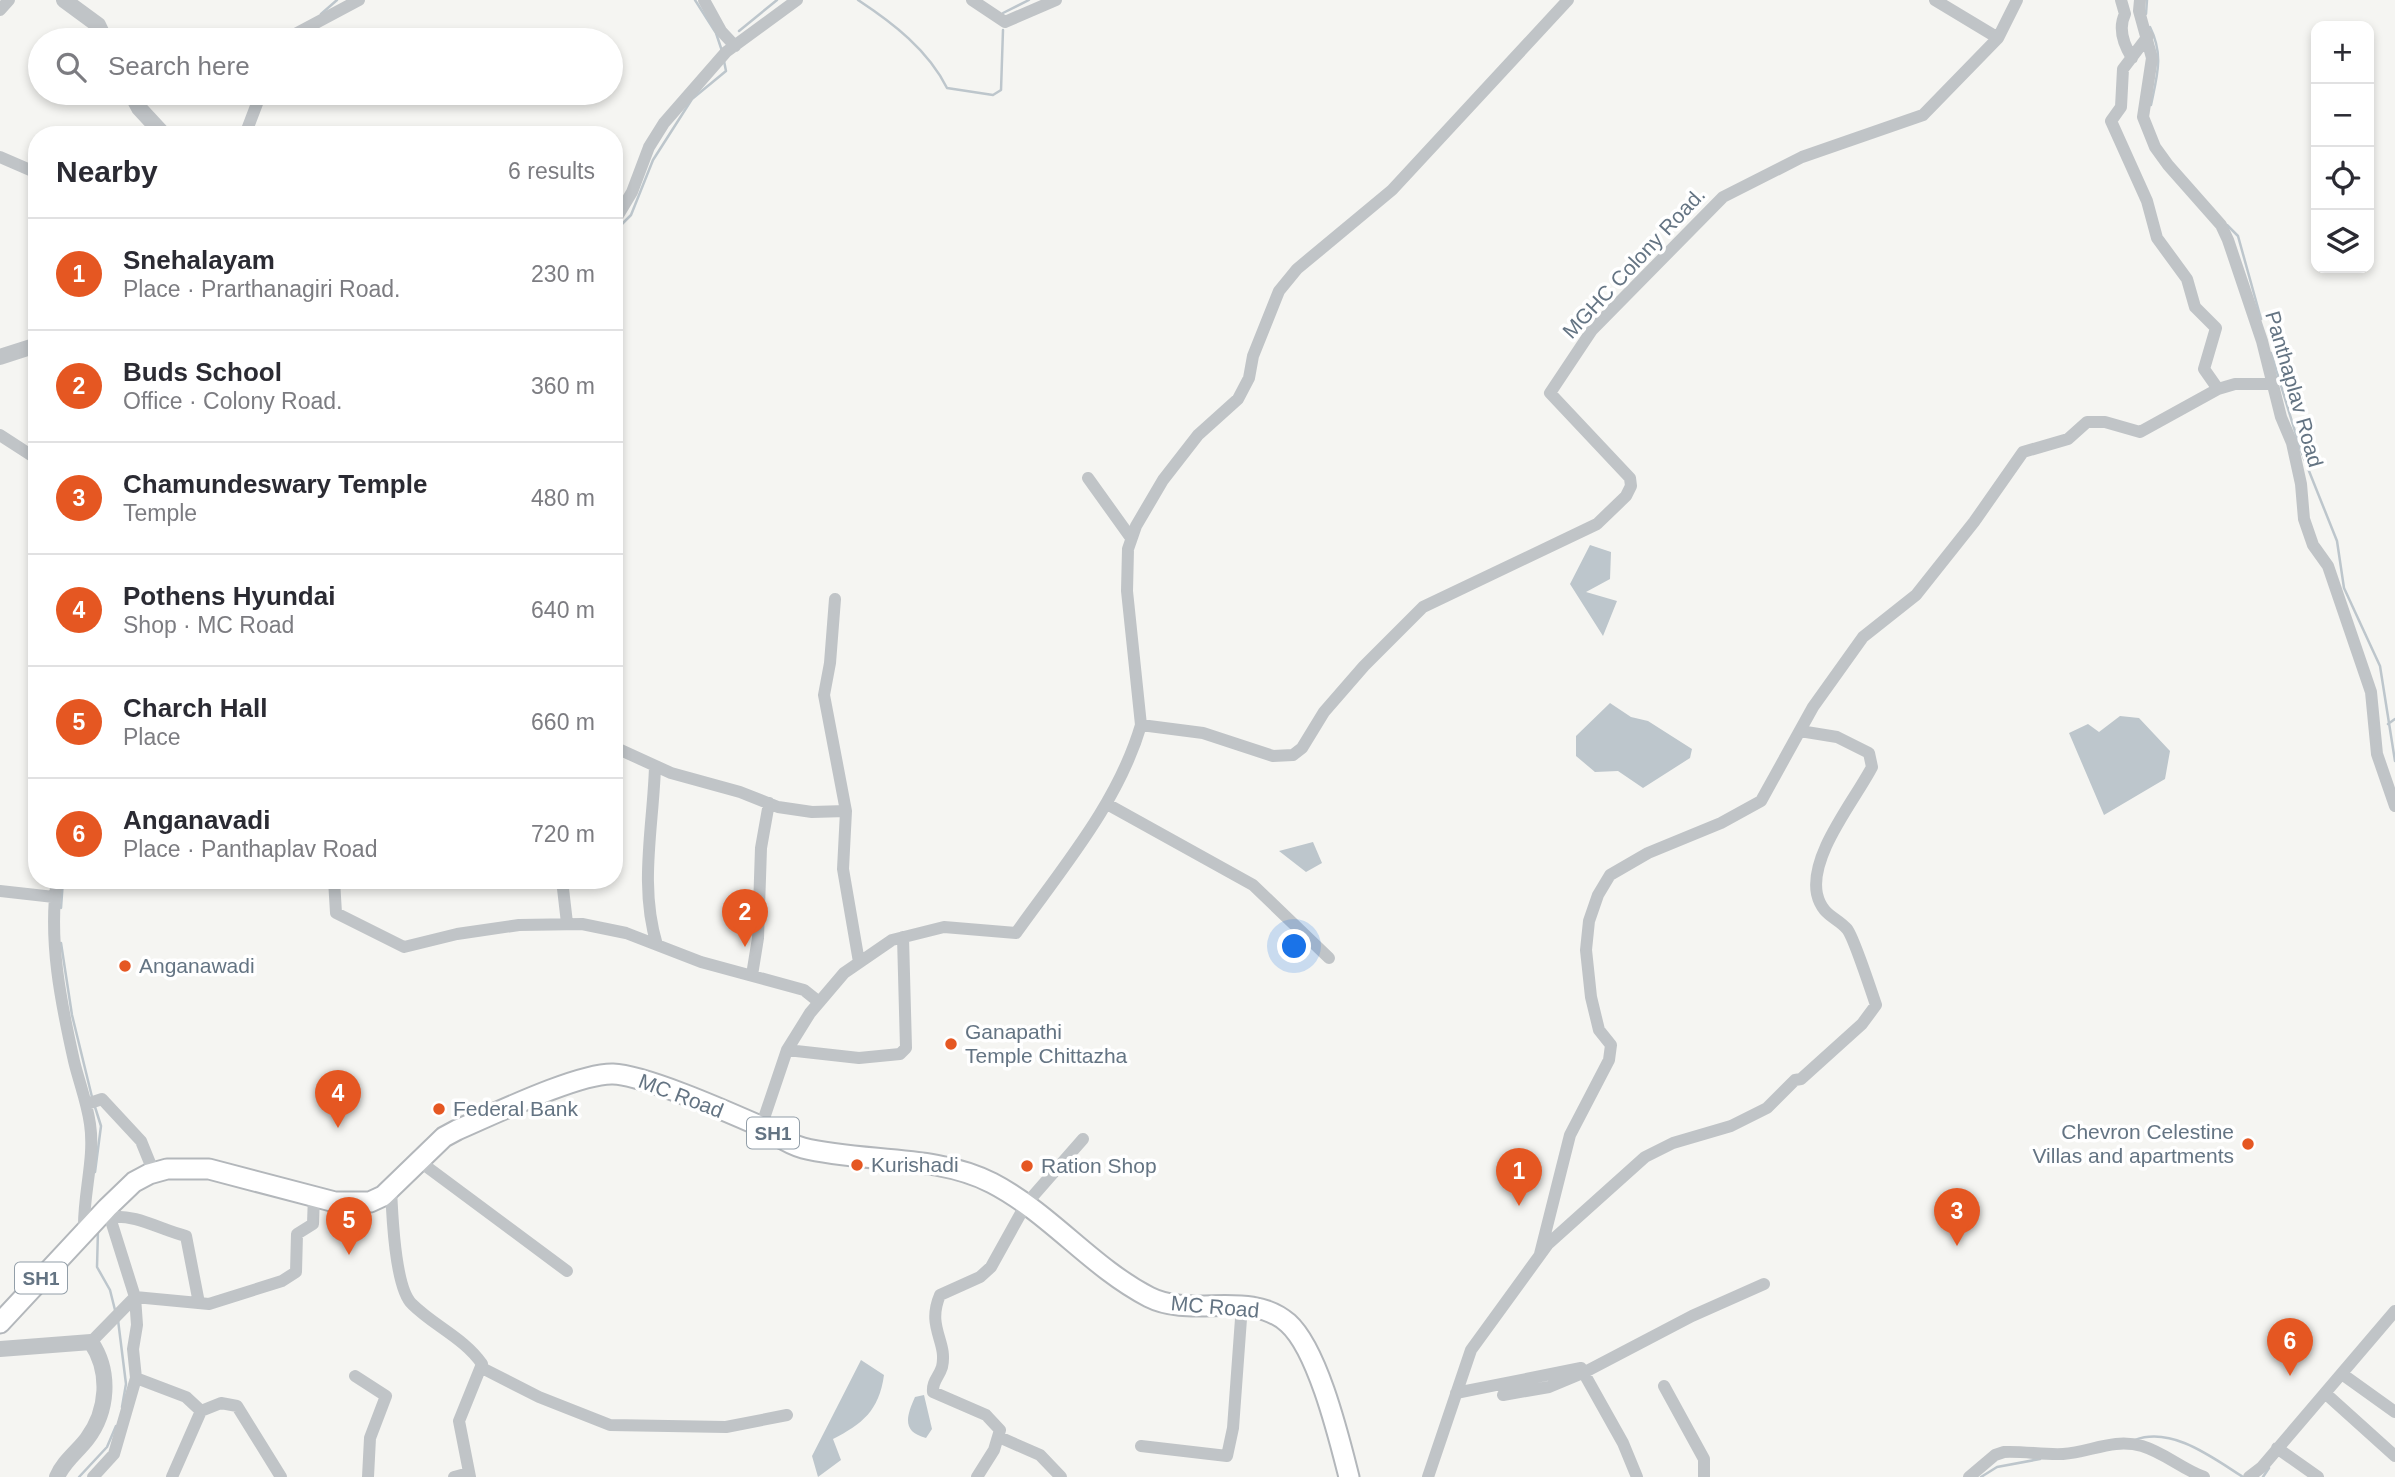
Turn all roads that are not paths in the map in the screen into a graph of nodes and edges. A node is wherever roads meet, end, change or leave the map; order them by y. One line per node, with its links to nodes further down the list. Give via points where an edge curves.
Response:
1 (9, 0): 13 (street)
2 (64, 0): 14 (street)
3 (359, 0): 15 (street)
4 (704, 0): 18 (street)
5 (797, 0): 18 (street)
6 (972, 0): 7 (street, via 1005,22)
7 (1056, 0)
8 (1568, 0): 34 (street, via 1392,190 1297,269 1279,291 1238,399 1176,460)
9 (1935, 0): 17 (street)
10 (2017, 0): 17 (street, MGHC Colony Road.)
11 (2121, 0): 19 (street, via 2124,46)
12 (2140, 0): 16 (street, Panthaplav Road)
13 (0, 10)
14 (99, 28)
15 (306, 28)
16 (2148, 36): 19 (street); 29 (street, Panthaplav Road, via 2152,58 2143,117 2168,165 2221,225)
17 (1998, 38): 36 (street, MGHC Colony Road., via 1923,115 1802,157 1723,197 1592,330 1550,393 1630,478 1626,496 1597,524 1423,607 1364,666 1293,755 1273,756 1203,733)
18 (730, 49): 26 (street, via 656,135)
19 (2132, 58): 30 (street, via 2123,69 2121,107 2110,121 2147,201 2157,238 2187,279 2195,307 2216,328 2204,369)
20 (137, 105): 22 (street)
21 (256, 105): 23 (street)
22 (156, 126)
23 (248, 126)
24 (0, 157): 25 (street)
25 (28, 169)
26 (623, 207)
27 (28, 348): 28 (street)
28 (0, 357)
29 (2272, 383): 30 (street, via 2235,383); 42 (street, Panthaplav Road, via 2292,443 2304,519 2313,545 2328,566 2371,692 2376,754)
30 (2218, 389): 37 (street, via 2140,432 2087,422 2068,439 2023,452 1916,595 1863,637)
31 (0, 435): 32 (street)
32 (28, 453)
33 (1088, 478): 34 (street)
34 (1131, 538): 36 (street, via 1127,591)
35 (835, 599): 43 (street, via 824,695)
36 (1141, 724): 41 (street)
37 (1800, 731): 67 (street, via 1761,801 1627,864 1610,875 1598,895 1586,950 1599,1030 1611,1045 1609,1060 1570,1135); 67 (street, via 1837,737 1870,753 1872,767 1831,836 1816,886 1828,915 1852,937 1876,1005 1862,1024 1767,1108 1645,1157)
38 (623, 751): 39 (street)
39 (655, 767): 40 (street); 51 (street, via 646,883)
40 (769, 803): 43 (street, via 793,811); 54 (street, via 771,819 761,848)
41 (1107, 804): 50 (street, via 1016,933 944,927); 52 (street, via 1253,885)
42 (2395, 807)
43 (846, 811): 53 (street, via 843,869)
44 (55, 889): 48 (street)
45 (335, 889): 49 (street, via 336,913 404,947 457,933)
46 (563, 889): 49 (street)
47 (0, 891): 48 (street)
48 (54, 897): 57 (street, via 56,964 74,1063)
49 (567, 923): 51 (street, via 610,929)
50 (903, 937): 53 (street); 56 (street, via 906,1048 900,1055 859,1058)
51 (657, 945): 54 (street)
52 (1329, 958)
53 (859, 962): 55 (street)
54 (752, 975): 55 (street, via 804,990)
55 (819, 1002): 56 (street)
56 (787, 1050): 58 (street)
57 (87, 1104): 61 (street, via 102,1098 141,1141); 66 (street, via 91,1157)
58 (761, 1127): 60 (main road, MC Road / SH1, via 631,1077 596,1075 457,1130); 64 (main road, MC Road / SH1, via 799,1147 978,1176)
59 (1083, 1139): 64 (street)
60 (419, 1161): 62 (main road, MC Road / SH1); 68 (street)
61 (154, 1173): 63 (main road, MC Road / SH1, via 209,1169); 65 (main road, MC Road / SH1, via 134,1182)
62 (391, 1188): 63 (main road, MC Road / SH1, via 370,1202 353,1204); 77 (street, via 392,1230 409,1302 473,1352)
63 (314, 1195): 71 (street, via 313,1224 297,1234 296,1272 237,1296)
64 (1026, 1203): 72 (main road, MC Road / SH1, via 1150,1298 1181,1306); 89 (street, via 991,1267 980,1278 940,1295 935,1307 933,1325 942,1367 932,1384 933,1392 986,1415 997,1424)
65 (109, 1213): 66 (main road, MC Road / SH1); 70 (street); 71 (street, via 186,1236)
66 (84, 1230): 74 (main road, MC Road / SH1)
67 (1540, 1254): 83 (street, via 1471,1350)
68 (567, 1270)
69 (1764, 1284): 78 (street)
70 (135, 1297): 71 (street); 75 (street); 81 (street)
71 (199, 1303)
72 (1242, 1306): 90 (street, via 1227,1457); 103 (main road, MC Road / SH1, via 1279,1316 1301,1341 1316,1369)
73 (2395, 1311): 79 (street)
74 (0, 1323)
75 (91, 1342): 76 (street); 95 (street, via 100,1355 104,1375 103,1414)
76 (0, 1349)
77 (482, 1368): 88 (street, via 610,1425 726,1427); 94 (street, via 459,1421)
78 (1585, 1372): 83 (street, via 1576,1367); 84 (street, via 1549,1387); 105 (street)
79 (2342, 1374): 85 (street); 87 (street)
80 (355, 1376): 99 (street, via 386,1396 370,1438)
81 (136, 1378): 86 (street, via 186,1397); 96 (street, via 114,1454)
82 (1664, 1387): 106 (street, via 1704,1459)
83 (1456, 1393): 104 (street)
84 (1503, 1395)
85 (2330, 1398): 91 (street); 92 (street)
86 (201, 1411): 97 (street); 98 (street, via 221,1403 237,1406)
87 (2395, 1412)
88 (788, 1415)
89 (999, 1437): 101 (street); 102 (street, via 1040,1455)
90 (1142, 1446)
91 (2282, 1452): 93 (street); 109 (street)
92 (2395, 1456)
93 (2252, 1474)
94 (469, 1475): 100 (street)
95 (57, 1477)
96 (93, 1477)
97 (172, 1477)
98 (281, 1477)
99 (368, 1477)
100 (454, 1477)
101 (977, 1477)
102 (1061, 1477)
103 (1349, 1477)
104 (1428, 1477)
105 (1637, 1477)
106 (1704, 1477)
107 (1969, 1477): 108 (street, via 2004,1452 2062,1454 2116,1443 2141,1446)
108 (2204, 1477)
109 (2318, 1477)

